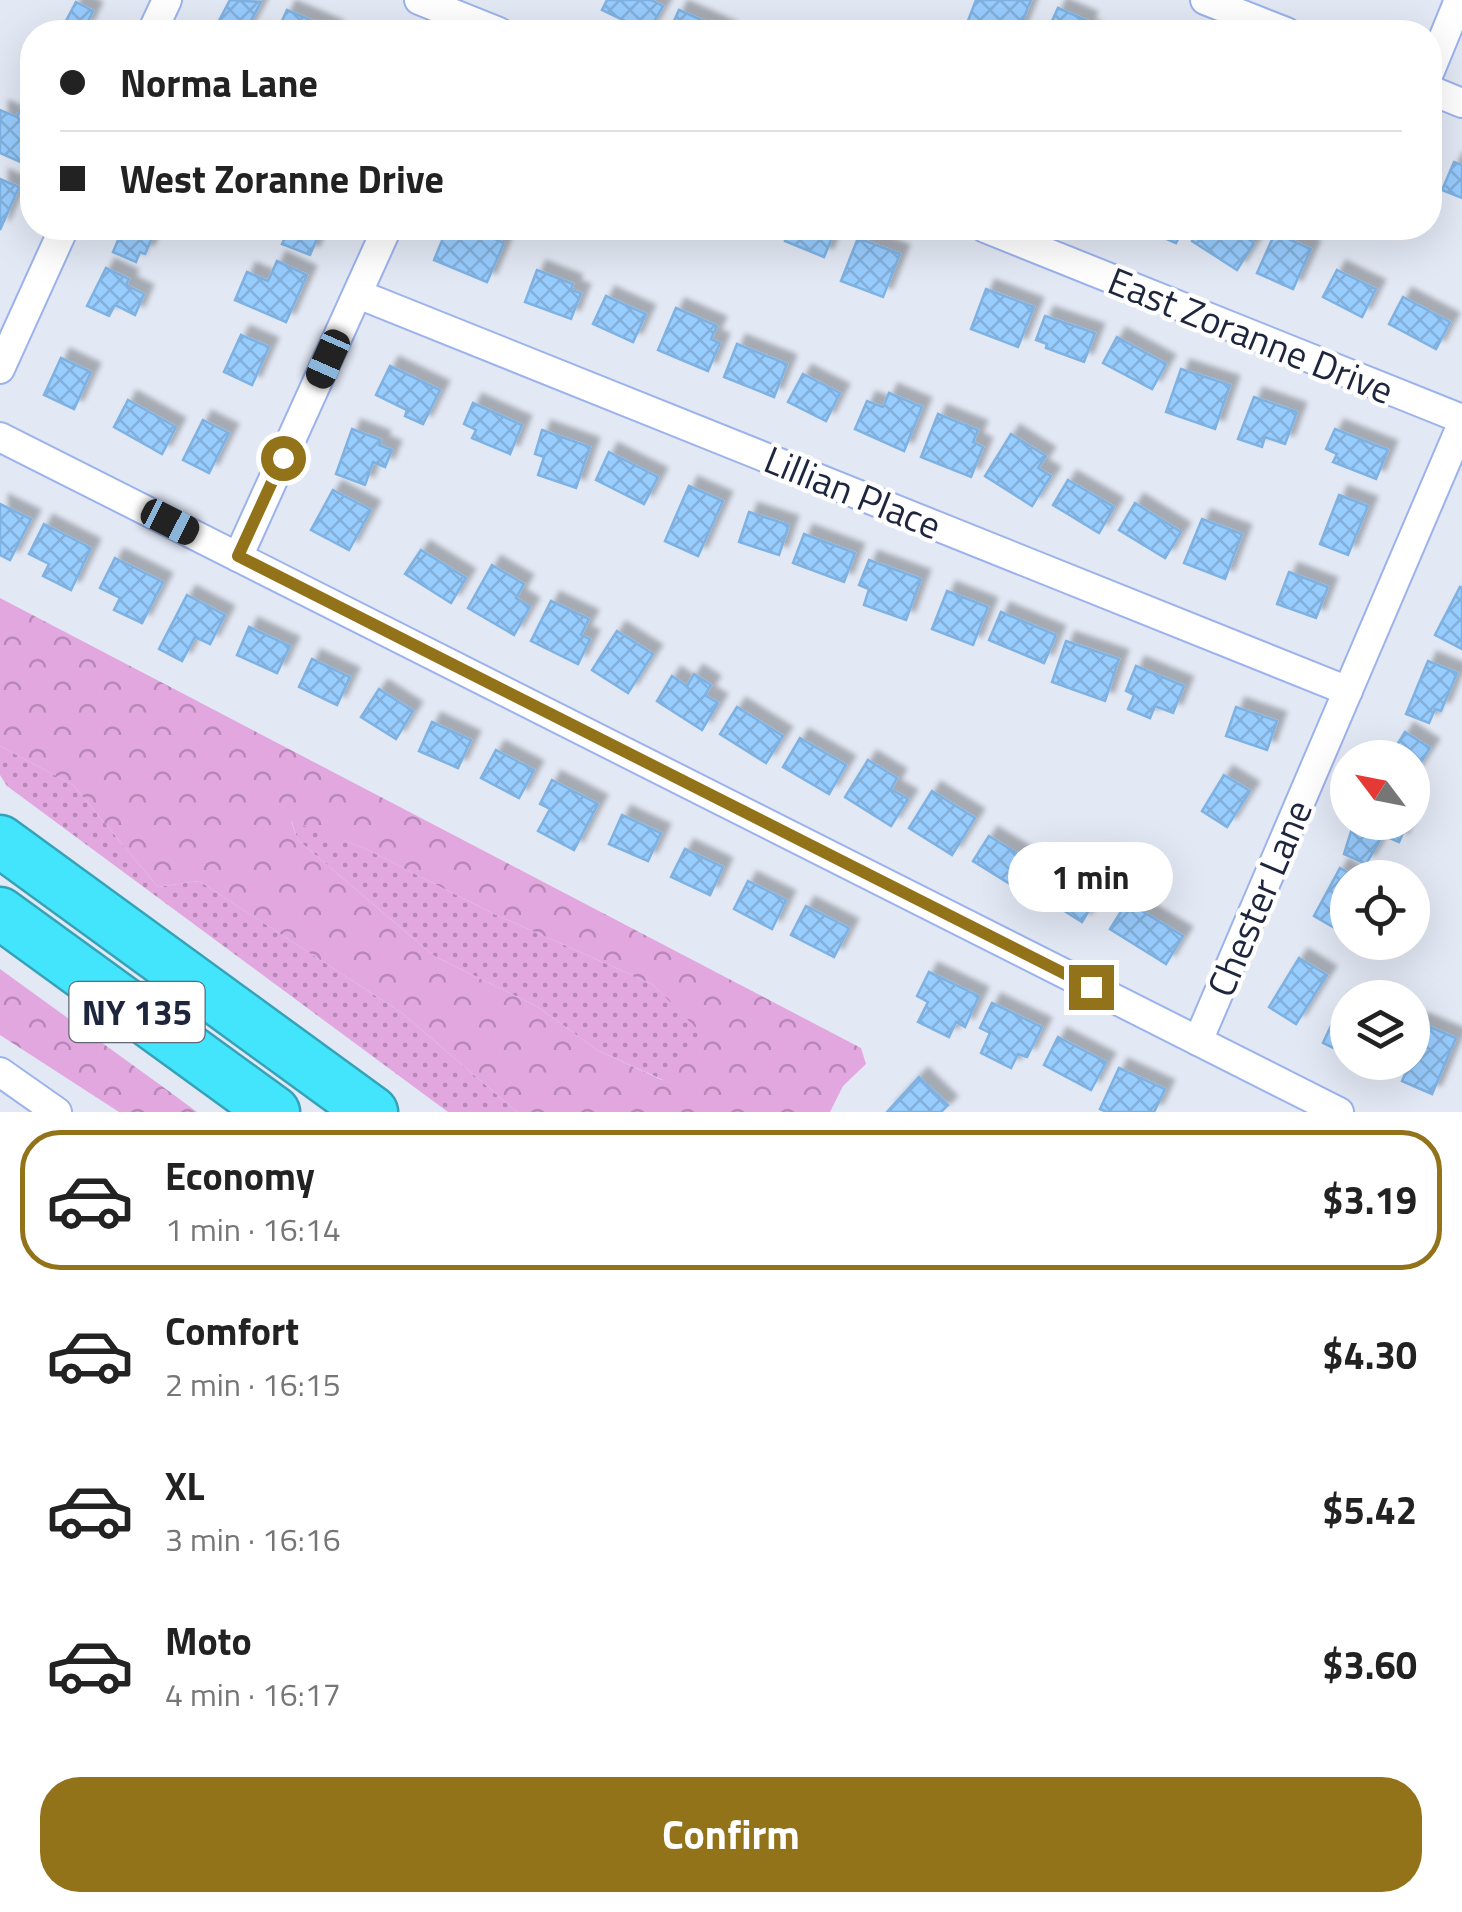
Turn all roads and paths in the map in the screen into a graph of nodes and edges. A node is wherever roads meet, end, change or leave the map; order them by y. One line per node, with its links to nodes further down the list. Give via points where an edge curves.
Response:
1 (419, 0): 4 (street)
2 (1205, 0): 5 (street)
3 (1458, 0): 6 (street)
4 (462, 20)
5 (1256, 20)
6 (1442, 41)
7 (59, 240): 11 (street)
8 (382, 240): 10 (street)
9 (1014, 240): 12 (street, East Zoranne Drive)
10 (358, 294): 14 (street); 15 (street, Lillian Place)
11 (0, 369)
12 (1462, 422): 15 (street, Chester Lane)
13 (0, 437): 14 (street)
14 (238, 556): 18 (street)
15 (1348, 691): 18 (street, Chester Lane)
16 (0, 841): 22 (highway, NY 135)
17 (0, 913): 21 (highway, NY 135)
18 (1198, 1041): 23 (street)
19 (0, 1072): 20 (street)
20 (57, 1112)
21 (274, 1112)
22 (372, 1112)
23 (1339, 1112)

